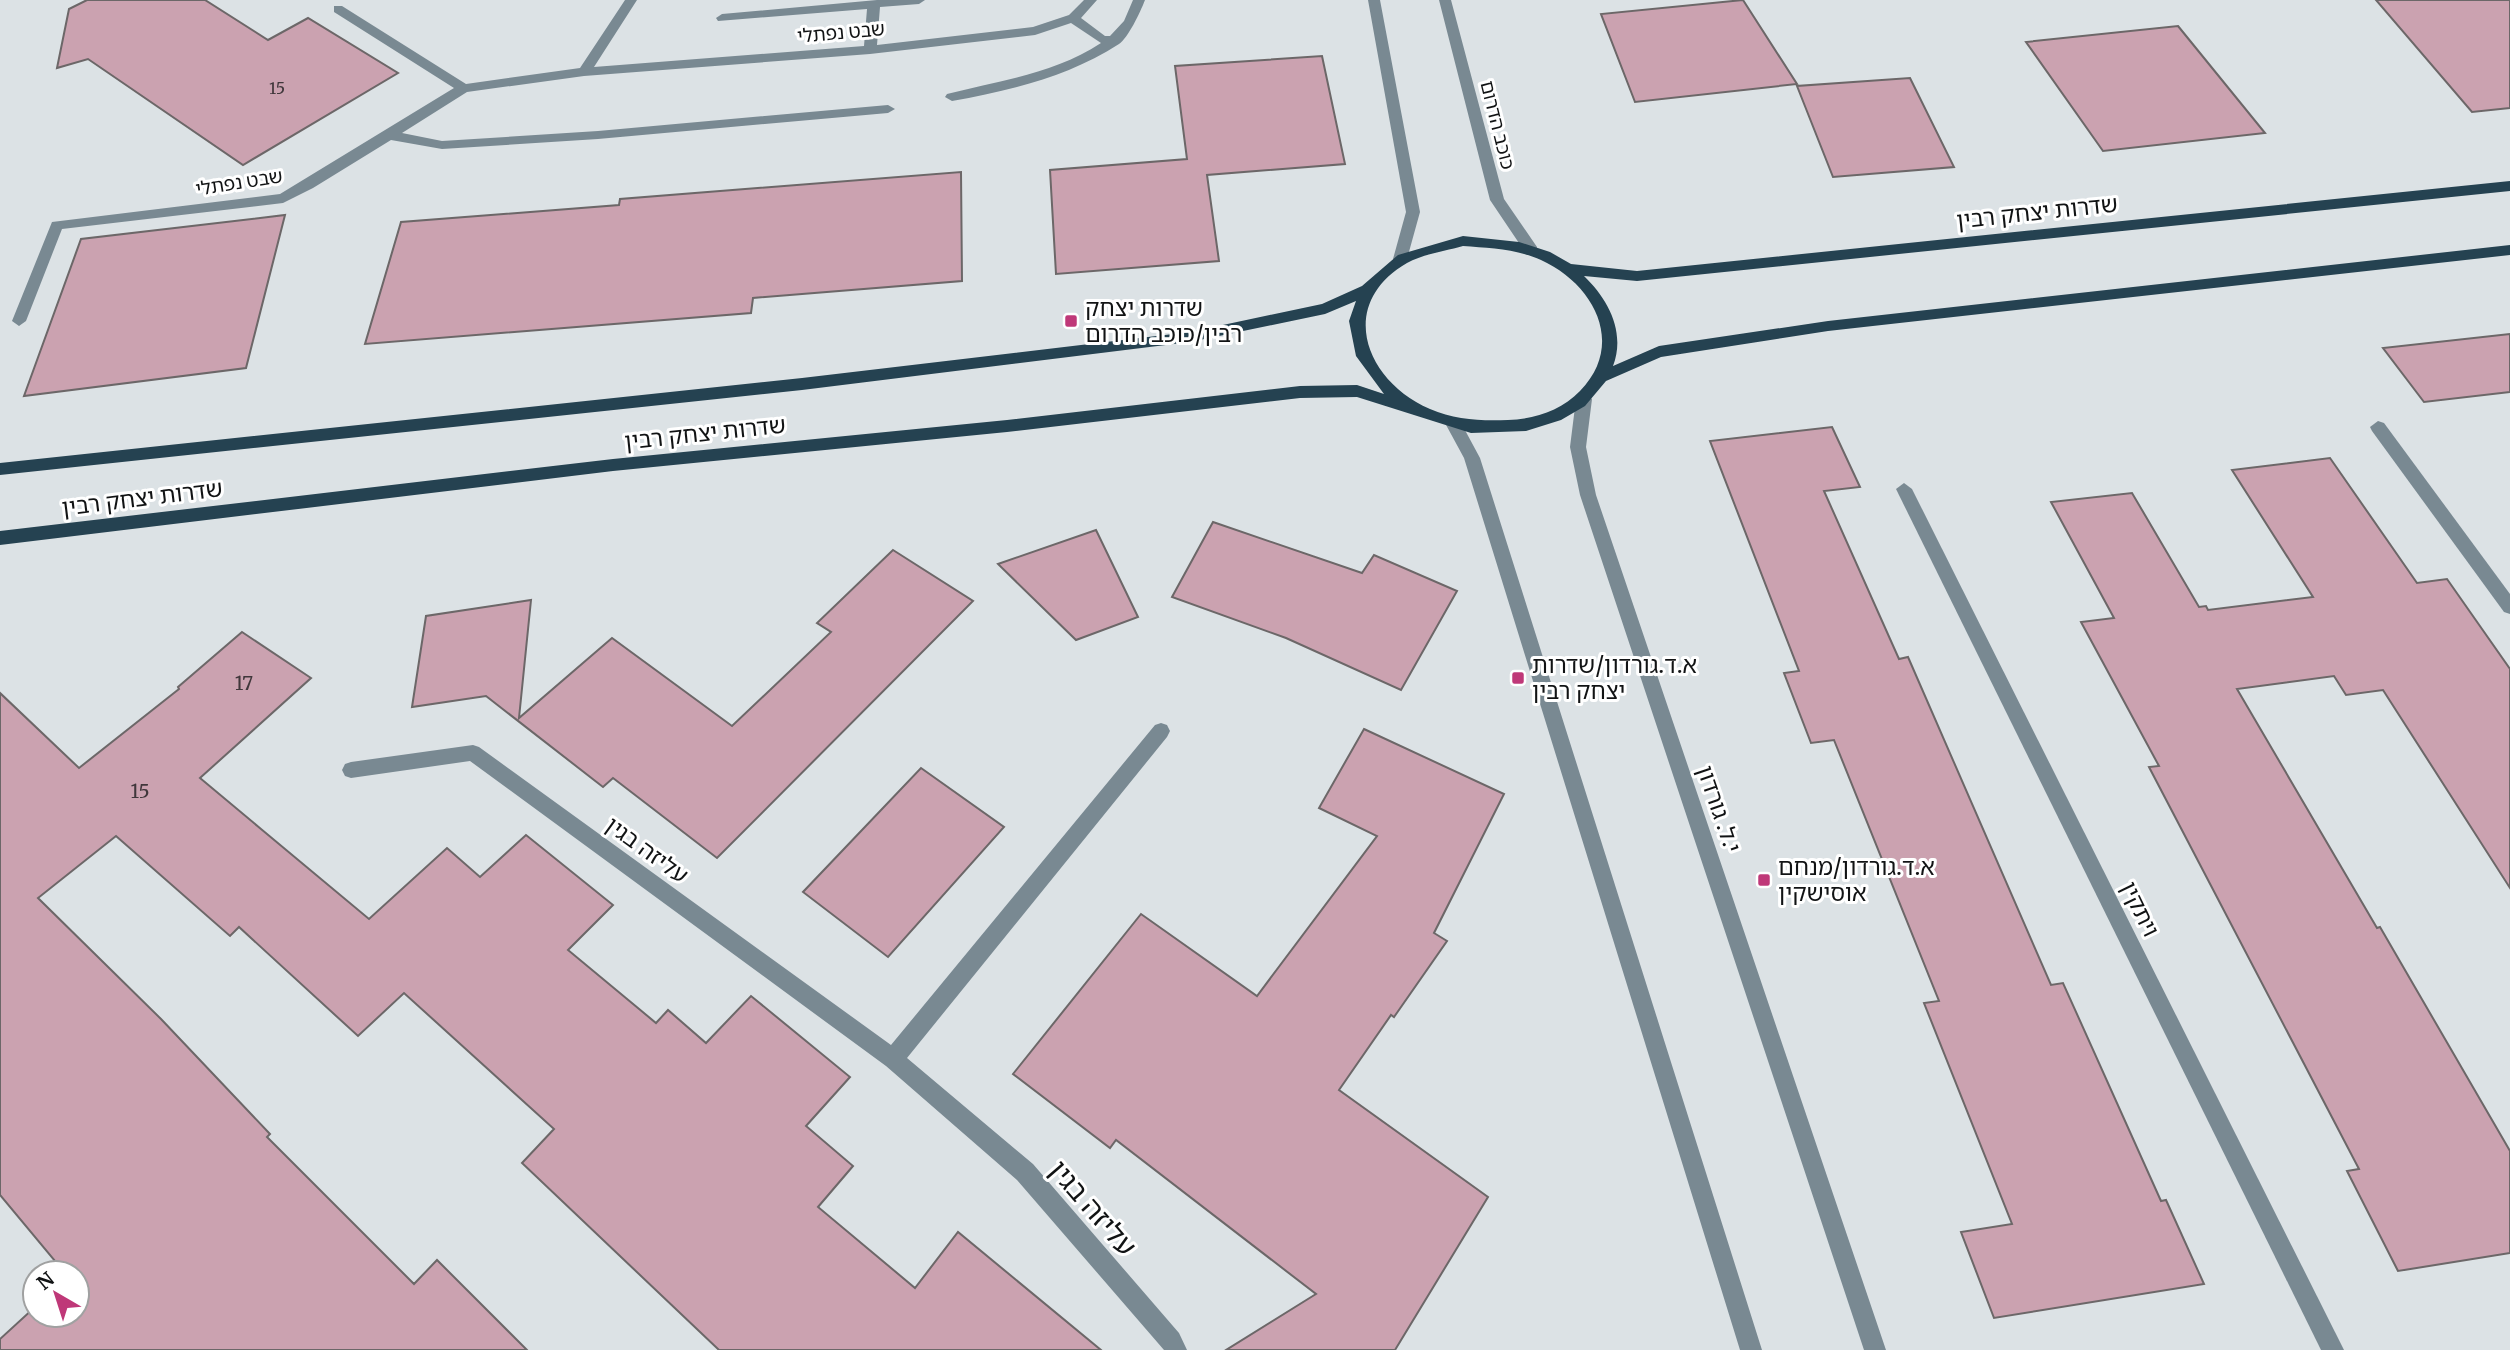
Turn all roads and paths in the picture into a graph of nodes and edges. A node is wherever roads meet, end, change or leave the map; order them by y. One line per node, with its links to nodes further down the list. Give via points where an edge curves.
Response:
1 (631, 0): 13 (street)
2 (919, 0): 7 (street)
3 (1091, 0): 10 (street, שבט נפתלי)
4 (1139, 0): 11 (street)
5 (1374, 0): 21 (street, via 1413,212)
6 (1446, 0): 20 (street, כוכב הדרום, via 1497,200)
7 (874, 5): 9 (street); 12 (street)
8 (338, 9): 14 (street)
9 (722, 18)
10 (1073, 18): 11 (street, via 1101,39); 12 (street, שבט נפתלי, via 1035,31)
11 (1116, 41): 15 (street, via 1062,71)
12 (870, 50): 13 (street, שבט נפתלי)
13 (584, 72): 14 (street, שבט נפתלי)
14 (464, 88): 17 (street, שבט נפתלי)
15 (952, 97)
16 (888, 109): 17 (street, via 442,145)
17 (390, 135): 24 (street, שבט נפתלי, via 283,198 57,225)
18 (2510, 186): 22 (main road, שדרות יצחק רבין, via 1637,276)
19 (2510, 250): 25 (main road, via 1828,326 1659,352)
20 (1532, 251): 21 (main road, via 1498,243 1463,242 1430,247); 22 (main road)
21 (1400, 259): 23 (main road)
22 (1568, 269): 25 (main road, via 1593,292 1608,319 1612,348)
23 (1368, 289): 27 (main road, via 1357,313 1356,339 1380,381); 30 (main road, שדרות יצחק רבין, via 1325,309 1190,337 802,384)
24 (19, 321)
25 (1604, 376): 26 (main road)
26 (1584, 399): 28 (main road, via 1558,415 1526,425 1489,428); 39 (street, י.ל. גורדון, via 1578,447 1588,495)
27 (1413, 408): 28 (main road); 32 (main road, שדרות יצחק רבין, via 1357,391 1300,391 612,465)
28 (1453, 423): 38 (street, via 1472,458)
29 (2378, 427): 33 (street)
30 (0, 469)
31 (1904, 489): 40 (street, ויתקין)
32 (0, 538)
33 (2510, 607)
34 (1161, 731): 36 (street)
35 (351, 770): 36 (street, עליזה בגין, via 473,753)
36 (893, 1059): 37 (street, עליזה בגין, via 1025,1172)
37 (1176, 1350)
38 (1751, 1350)
39 (1875, 1350)
40 (2333, 1350)

